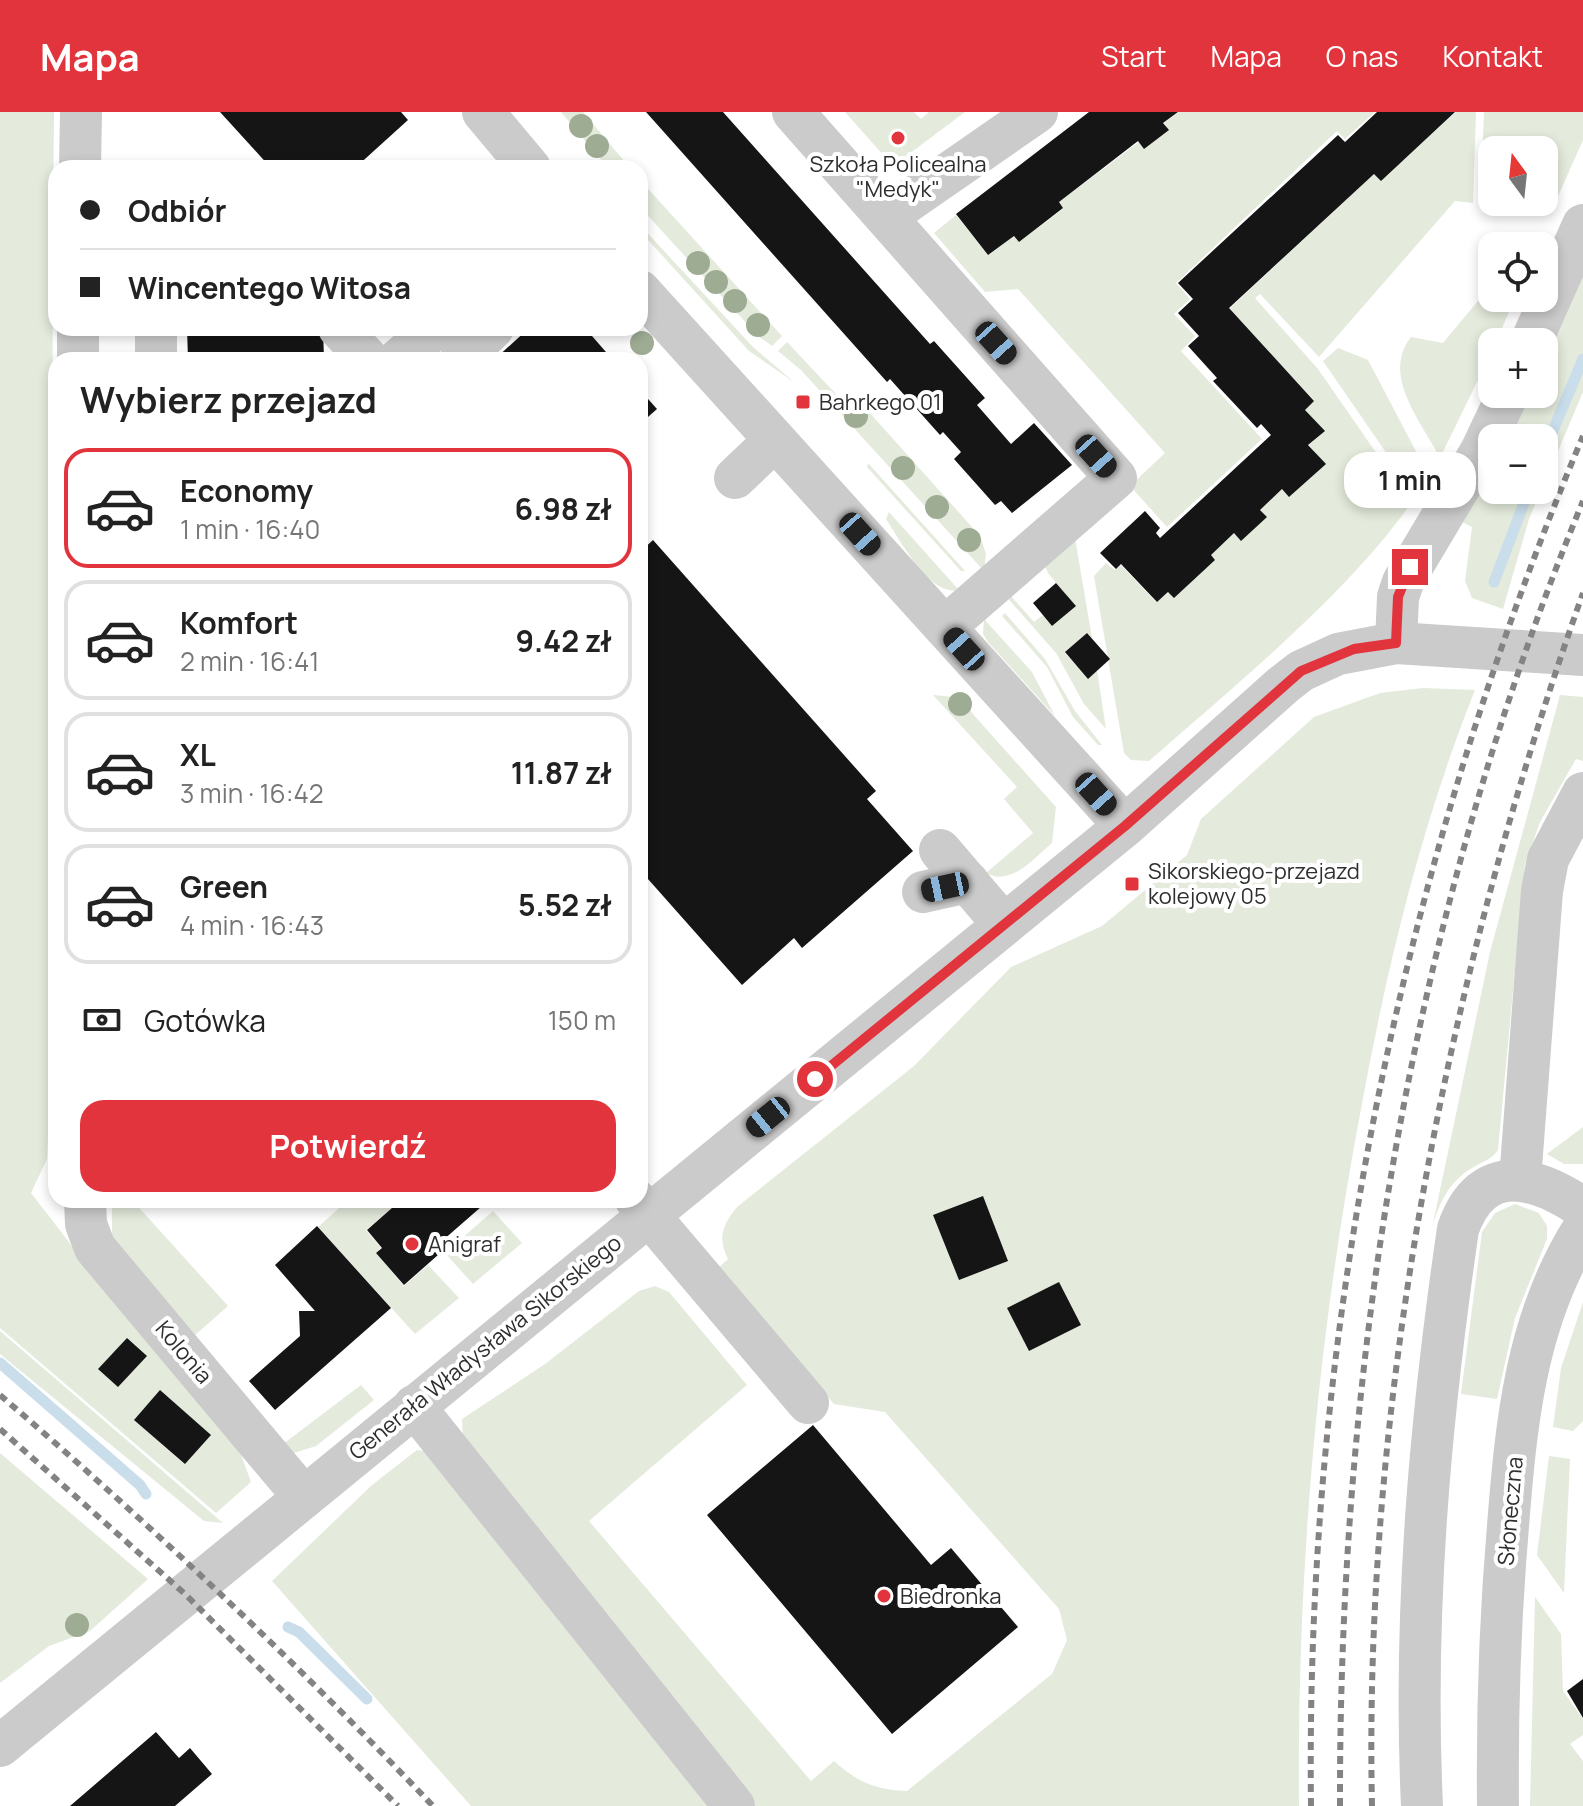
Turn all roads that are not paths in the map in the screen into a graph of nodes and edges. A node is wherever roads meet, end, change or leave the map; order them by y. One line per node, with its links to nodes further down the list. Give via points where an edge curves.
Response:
1 (81, 112): 5 (street)
2 (483, 112): 6 (street)
3 (793, 112): 7 (street)
4 (1037, 112): 7 (street)
5 (80, 160)
6 (523, 160)
7 (887, 216): 20 (street, via 1116,478)
8 (1583, 225): 10 (street)
9 (648, 300): 18 (street)
10 (1537, 328)
11 (346, 336): 14 (street)
12 (426, 336): 15 (street)
13 (485, 336): 16 (street)
14 (362, 352)
15 (407, 352)
16 (468, 352)
17 (1501, 408): 21 (street, via 1403,582)
18 (775, 440): 19 (street); 20 (street)
19 (735, 478)
20 (945, 627): 24 (street)
21 (1396, 643): 22 (street, Generała Władysława Sikorskiego); 24 (street, Generała Władysława Sikorskiego, via 1354,649 1301,671)
22 (1583, 655)
23 (1583, 793): 29 (street, via 1548,859 1542,891)
24 (1125, 826): 28 (street, Generała Władysława Sikorskiego)
25 (940, 850): 26 (street)
26 (968, 882): 27 (street); 28 (street)
27 (923, 892)
28 (1004, 925): 30 (street, Generała Władysława Sikorskiego)
29 (1520, 1180): 34 (street, via 1549,1187); 41 (street, via 1484,1192 1469,1205 1458,1229 1426,1491 1418,1667)
30 (648, 1202)
31 (85, 1208): 38 (street, Kolonia, via 95,1248)
32 (641, 1208): 37 (street, Generała Władysława Sikorskiego)
33 (643, 1208): 36 (street)
34 (1583, 1208)
35 (1583, 1229): 42 (street, Słoneczna, via 1543,1312 1523,1390 1502,1604)
36 (808, 1403)
37 (414, 1406): 38 (street, Generała Władysława Sikorskiego); 40 (street)
38 (303, 1496): 39 (street, Generała Władysława Sikorskiego)
39 (0, 1746)
40 (734, 1806)
41 (1422, 1806)
42 (1498, 1806)

